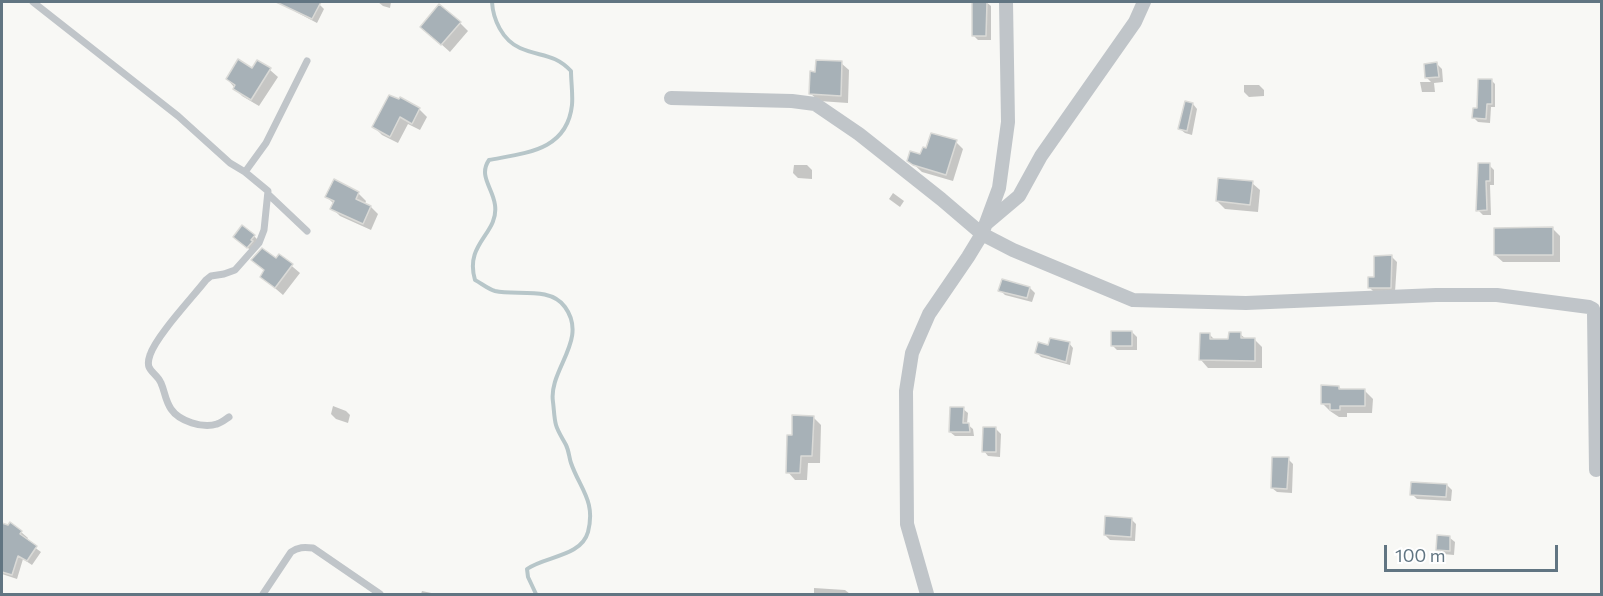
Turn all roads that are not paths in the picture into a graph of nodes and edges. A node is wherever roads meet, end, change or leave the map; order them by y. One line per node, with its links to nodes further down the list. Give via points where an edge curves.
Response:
1 (33, 2): 6 (lane)
2 (1006, 2): 8 (street, via 1008,122 999,188)
3 (1143, 2): 8 (street, via 1135,22 1041,156 1019,196)
4 (307, 61): 6 (lane, via 266,143)
5 (671, 98): 8 (street, via 815,104)
6 (244, 172): 7 (lane, via 266,188)
7 (269, 195): 9 (lane); 10 (lane, via 259,243 235,270 206,280 149,357 151,373 163,385 172,411 198,424 216,425)
8 (983, 230): 11 (street, via 1013,250 1133,300 1246,303 1497,295 1589,307 1594,313); 14 (street, via 929,314 912,353 906,391 907,524)
9 (307, 231)
10 (229, 417)
11 (1596, 470)
12 (263, 594): 13 (lane, via 291,552 304,547 313,548)
13 (381, 594)
14 (927, 594)

